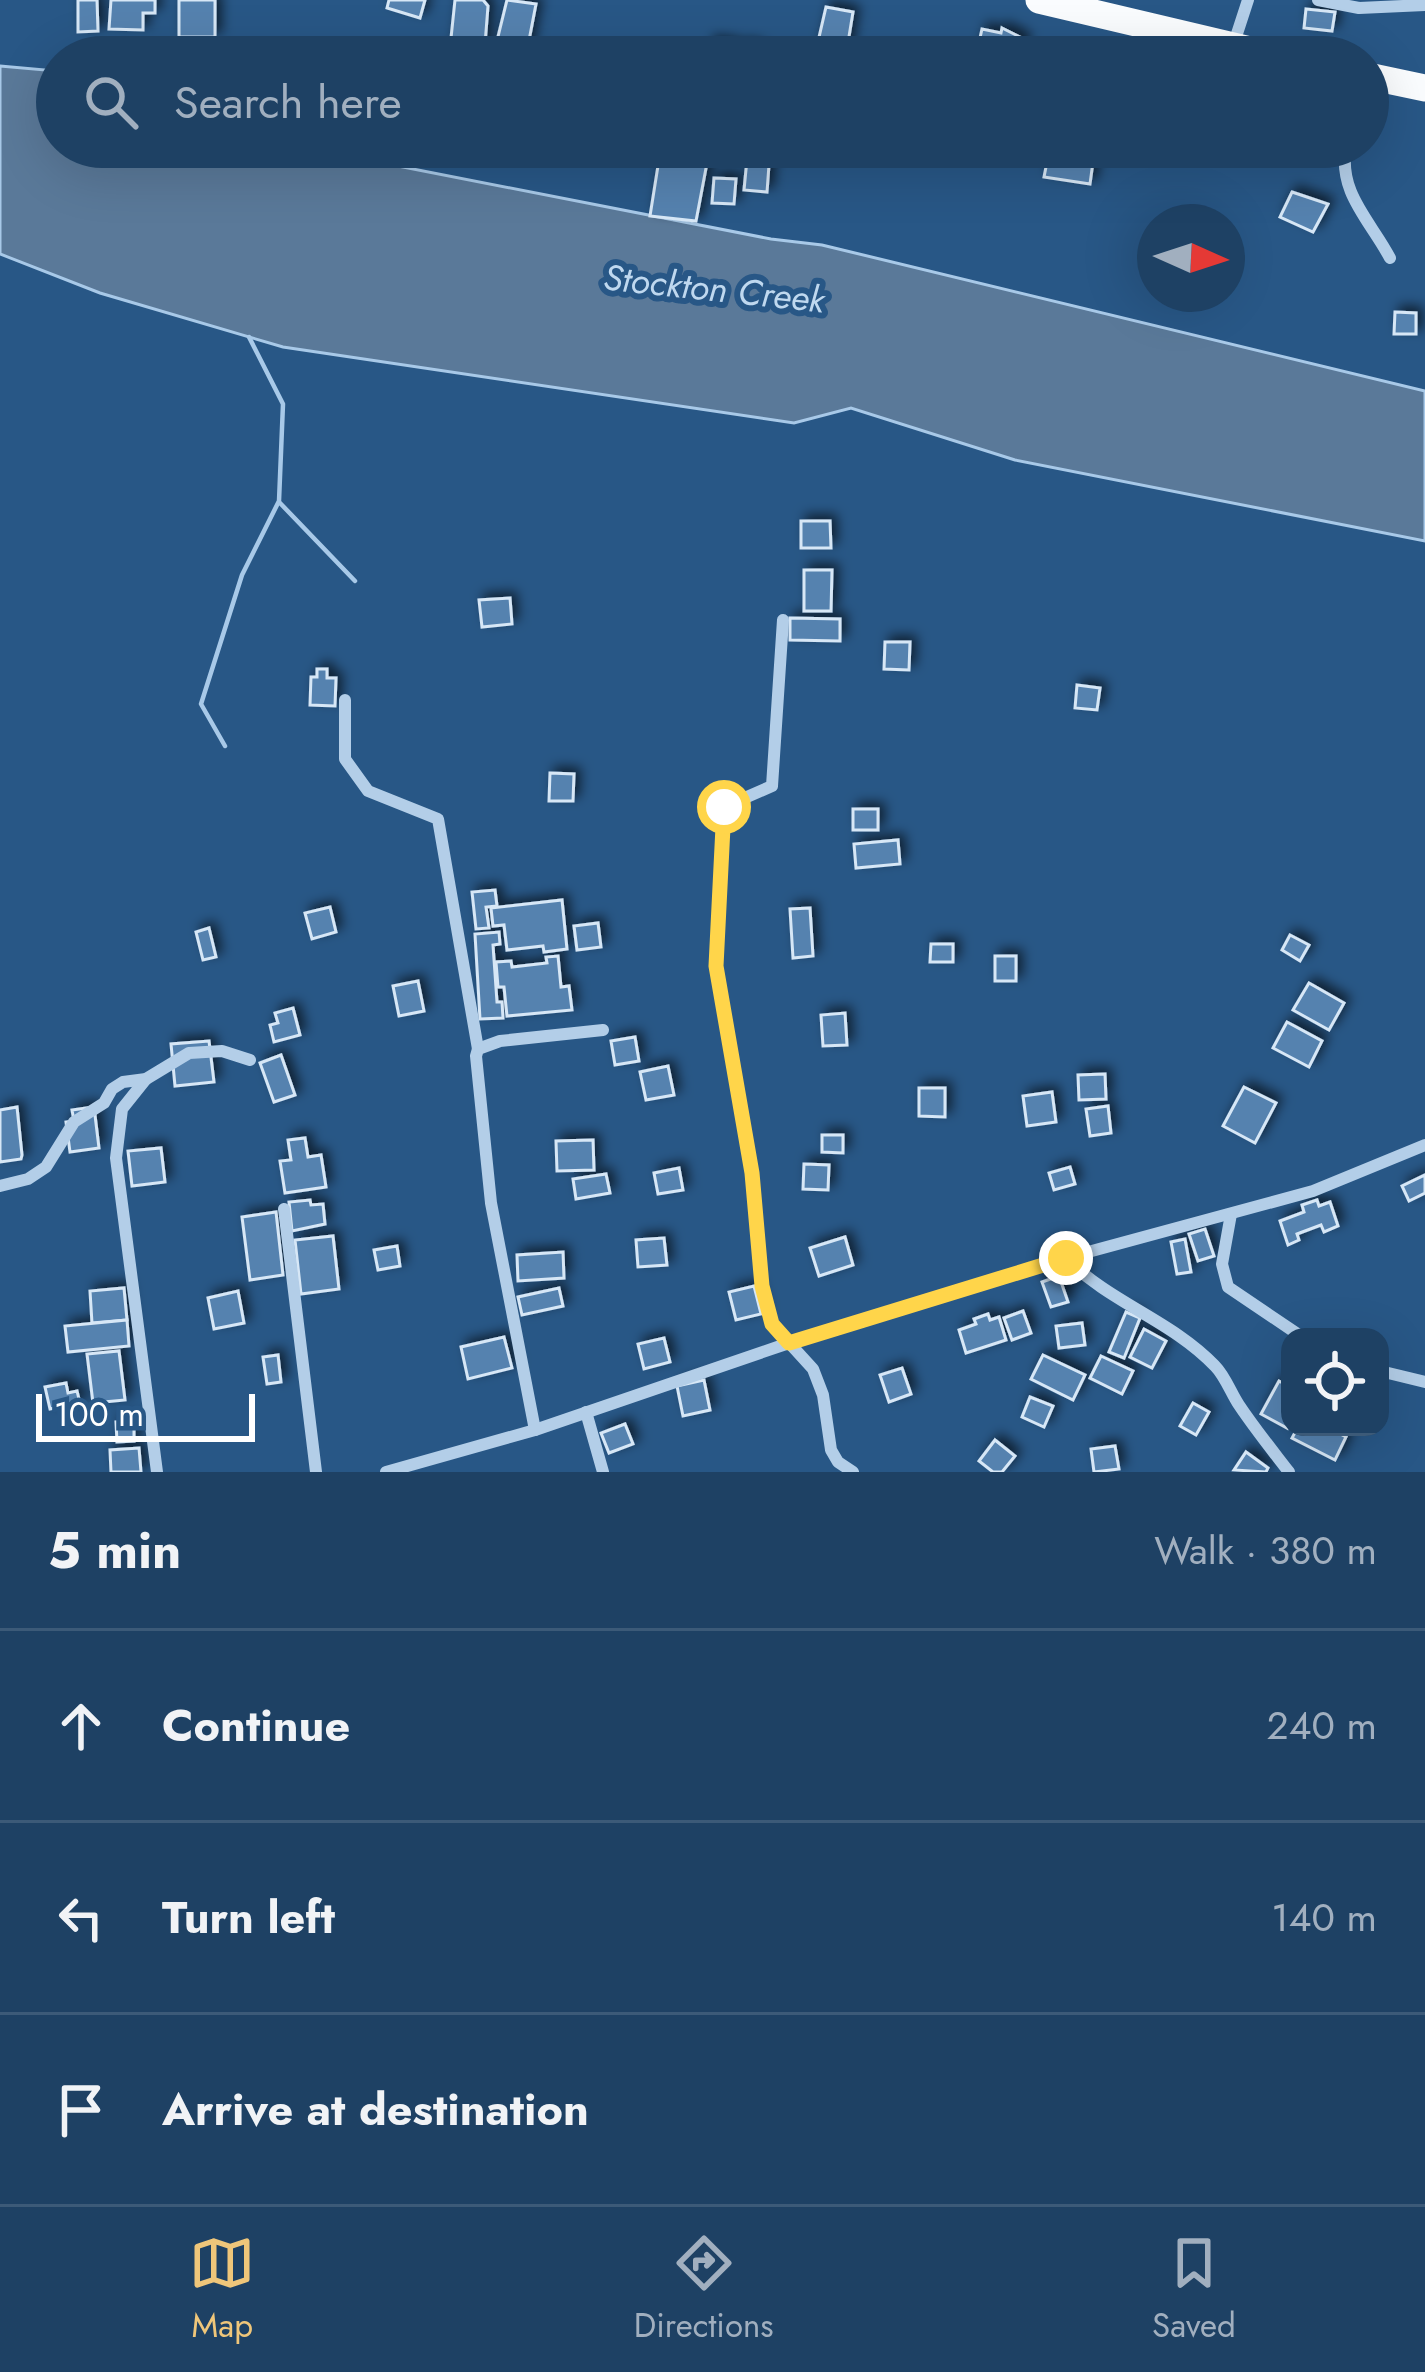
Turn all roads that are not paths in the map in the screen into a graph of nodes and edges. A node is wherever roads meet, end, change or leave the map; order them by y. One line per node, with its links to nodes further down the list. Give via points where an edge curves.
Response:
1 (1039, 0): 5 (highway)
2 (1248, 0): 7 (street)
3 (1318, 0): 4 (street, via 1359,8)
4 (1425, 4)
5 (1082, 5): 6 (highway)
6 (1193, 36)
7 (1237, 36)
8 (1389, 80): 9 (highway)
9 (1425, 88)
10 (1342, 168): 11 (street, via 1347,190)
11 (1390, 258)
12 (783, 620): 24 (street, via 772,786 724,807 716,966 752,1173 762,1286 772,1324)
13 (345, 700): 15 (street, via 345,759 368,791 438,820)
14 (604, 1030): 15 (street)
15 (478, 1049): 28 (street, via 491,1202)
16 (250, 1060): 17 (street, via 189,1053)
17 (146, 1079): 19 (street, via 112,1088 74,1122 46,1166); 29 (street, via 122,1109 116,1158)
18 (1425, 1145): 21 (street)
19 (0, 1186)
20 (284, 1209): 30 (street)
21 (1231, 1214): 22 (street); 23 (street, via 1222,1264 1228,1287)
22 (1066, 1258): 24 (street); 34 (street, via 1218,1368)
23 (1289, 1328)
24 (789, 1343): 27 (street); 33 (street, via 813,1369 831,1450)
25 (1389, 1373): 26 (street)
26 (1425, 1382)
27 (586, 1412): 28 (street); 32 (street)
28 (535, 1430): 31 (street)
29 (157, 1472)
30 (316, 1472)
31 (386, 1472)
32 (603, 1472)
33 (853, 1472)
34 (1289, 1472)

